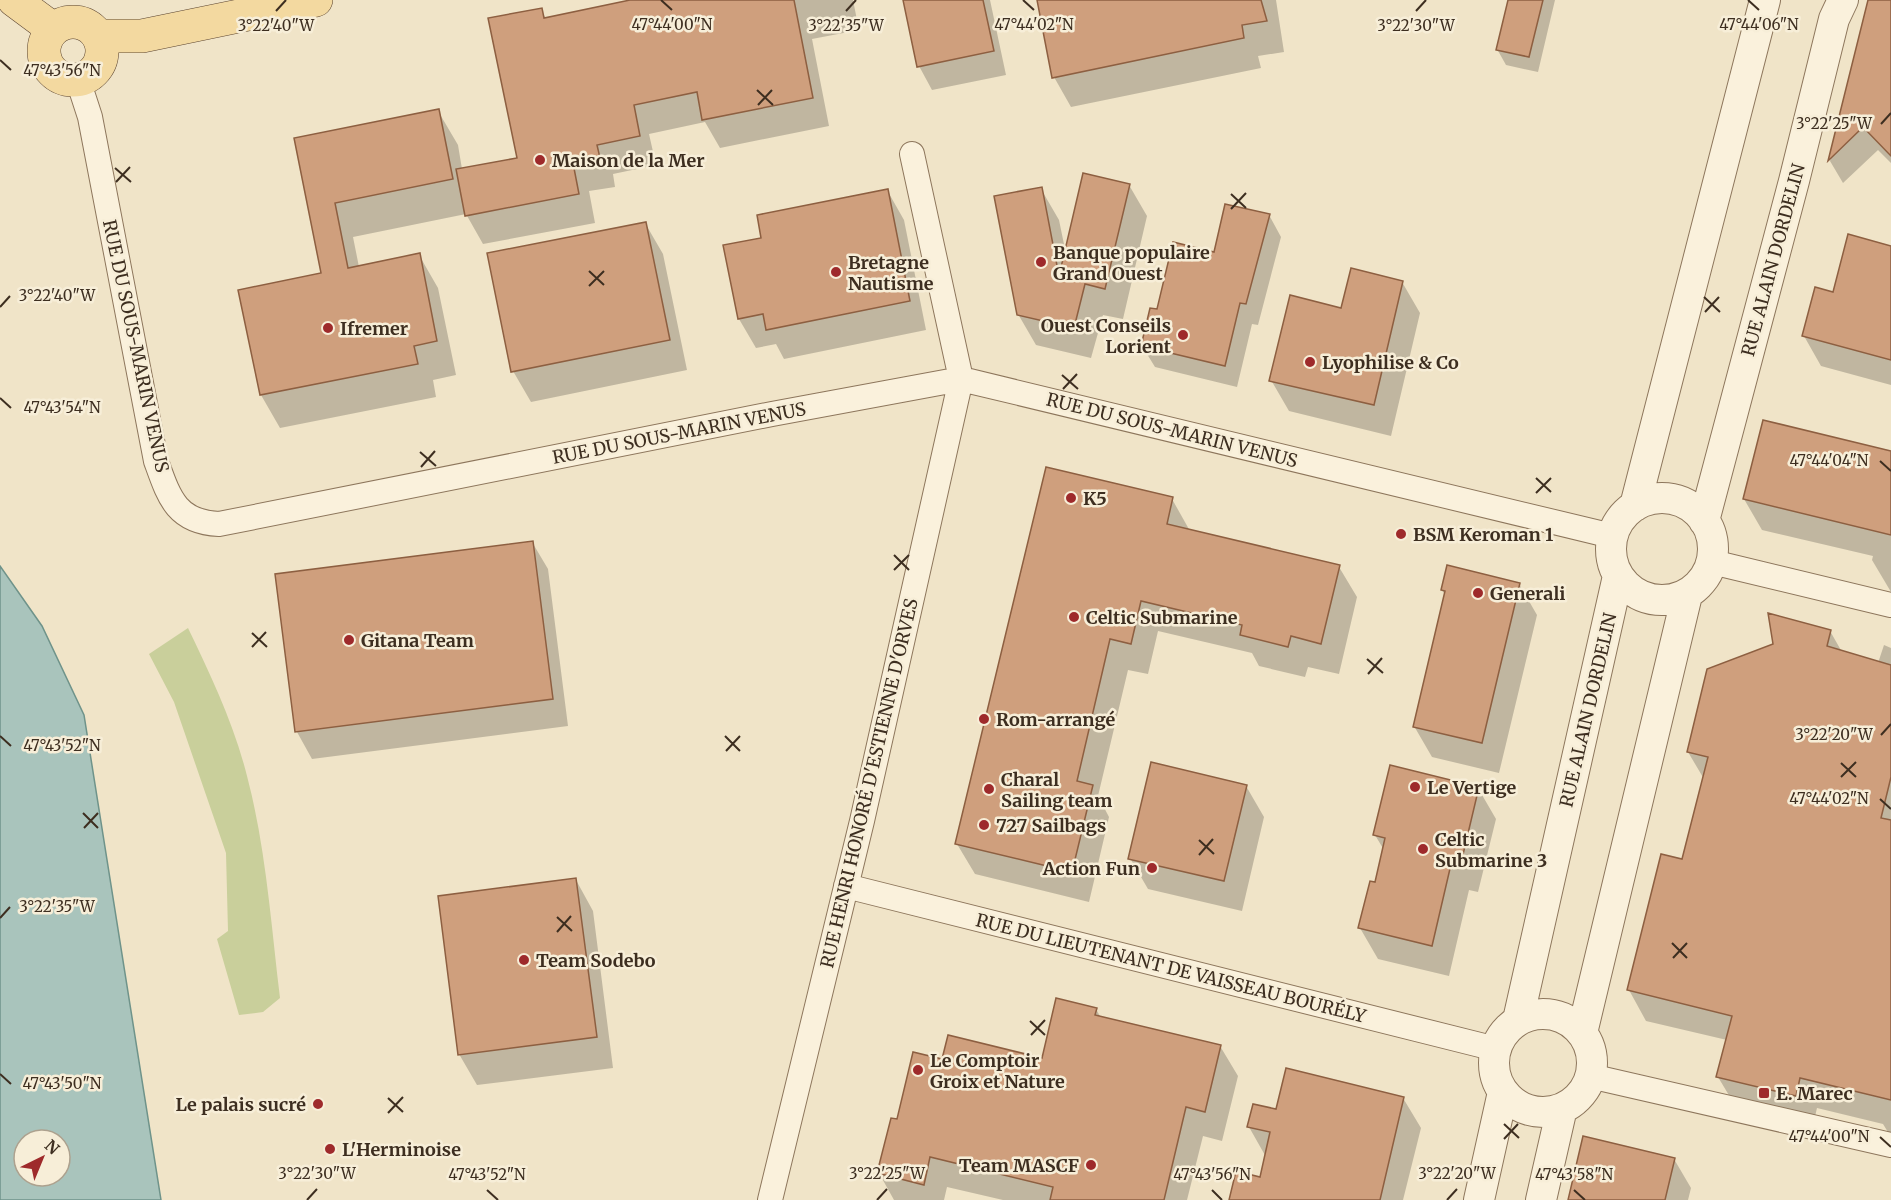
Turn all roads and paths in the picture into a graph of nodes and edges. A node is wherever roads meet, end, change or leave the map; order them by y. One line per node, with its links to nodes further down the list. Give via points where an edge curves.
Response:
1 (14, 0): 5 (main road)
2 (316, 0): 6 (main road, via 142,36)
3 (1766, 0): 10 (street)
4 (1843, 0): 11 (street, RUE ALAIN DORDELIN, via 1834,19)
5 (53, 29): 6 (main road, via 61,23 78,21); 7 (main road, via 44,45 47,64 60,77)
6 (99, 36): 7 (main road, via 103,54 100,63 95,71)
7 (78, 80): 9 (street, RUE DU SOUS-MARIN VENUS, via 90,117 156,461 168,494 183,514 202,523 219,524)
8 (912, 154): 9 (street, RUE HENRI HONORÉ D'ESTIENNE D'ORVES)
9 (961, 379): 12 (street, RUE DU SOUS-MARIN VENUS); 17 (street, RUE HENRI HONORÉ D'ESTIENNE D'ORVES)
10 (1635, 506): 11 (street, via 1665,498 1694,509); 12 (street, via 1625,513)
11 (1704, 521): 13 (street, via 1711,534)
12 (1612, 536): 14 (street, RUE ALAIN DORDELIN)
13 (1712, 562): 15 (street, via 1698,586); 16 (street)
14 (1618, 576): 15 (street, via 1641,596 1672,600); 18 (street, RUE ALAIN DORDELIN)
15 (1687, 595): 19 (street)
16 (1891, 605)
17 (846, 886): 20 (street, RUE DU LIEUTENANT DE VAISSEAU BOURÉLY); 25 (street, RUE HENRI HONORÉ D'ESTIENNE D'ORVES)
18 (1518, 1020): 19 (street, via 1546,1014 1572,1023); 20 (street, RUE ALAIN DORDELIN, via 1504,1032)
19 (1582, 1033): 21 (street, via 1592,1061)
20 (1496, 1048): 22 (street, via 1496,1079)
21 (1590, 1076): 23 (street, via 1584,1089); 24 (street)
22 (1503, 1092): 23 (street, via 1530,1110); 26 (street)
23 (1562, 1108): 27 (street)
24 (1891, 1145)
25 (770, 1200)
26 (1479, 1200)
27 (1541, 1200)

